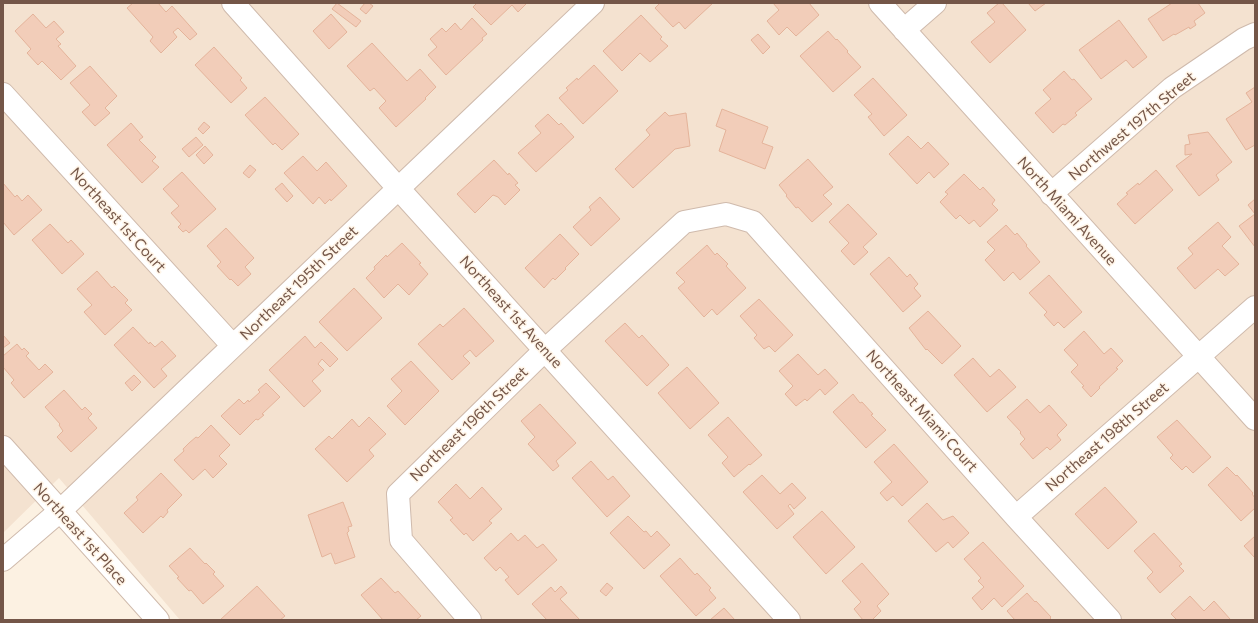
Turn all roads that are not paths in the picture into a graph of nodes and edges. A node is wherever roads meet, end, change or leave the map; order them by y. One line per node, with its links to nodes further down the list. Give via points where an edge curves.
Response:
1 (233, 3): 8 (street, Northeast 1st Avenue)
2 (593, 3): 8 (street, Northeast 195th Street)
3 (880, 3): 5 (street, North Miami Avenue)
4 (935, 3): 5 (street)
5 (904, 30): 9 (street, North Miami Avenue)
6 (1255, 34): 9 (street, Northwest 197th Street, via 1172,88)
7 (3, 94): 12 (street, Northeast 1st Court)
8 (398, 188): 12 (street, Northeast 195th Street); 13 (street, Northeast 1st Avenue)
9 (1052, 194): 14 (street, North Miami Avenue)
10 (726, 214): 13 (street, Northeast 196th Street, via 684,222); 18 (street, Northeast Miami Court, via 753,222)
11 (1255, 308): 14 (street, Northeast 198th Street)
12 (233, 346): 17 (street, Northeast 195th Street)
13 (545, 350): 21 (street, Northeast 196th Street, via 398,494 401,540); 22 (street, Northeast 1st Avenue)
14 (1199, 357): 15 (street, North Miami Avenue); 18 (street, Northeast 198th Street)
15 (1255, 419)
16 (3, 447): 17 (street, Northeast 1st Place)
17 (60, 511): 19 (street, Northeast 195th Street); 20 (street, Northeast 1st Place)
18 (1016, 517): 23 (street, Northeast Miami Court)
19 (3, 560)
20 (158, 620)
21 (470, 620)
22 (789, 620)
23 (1110, 620)

